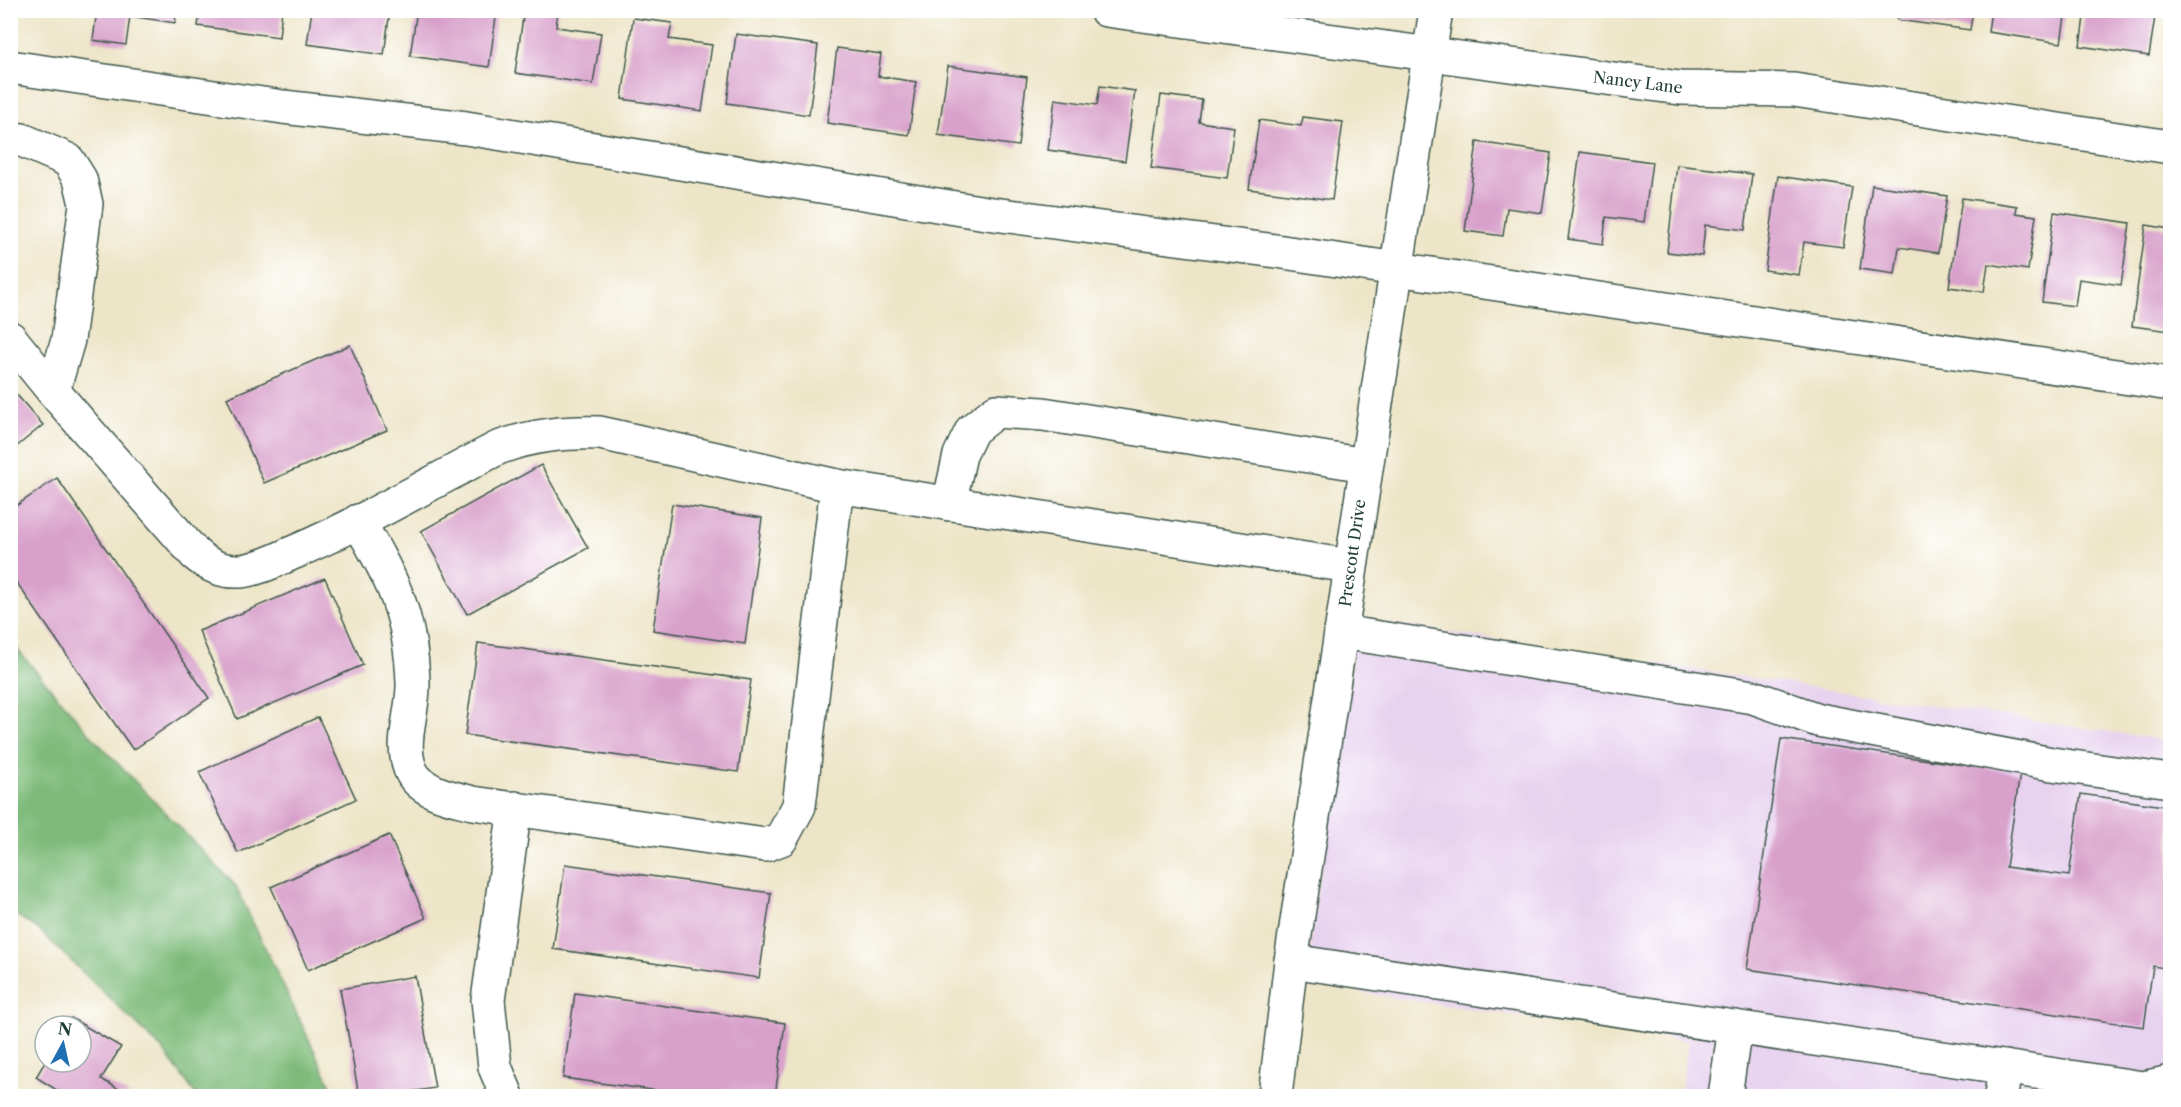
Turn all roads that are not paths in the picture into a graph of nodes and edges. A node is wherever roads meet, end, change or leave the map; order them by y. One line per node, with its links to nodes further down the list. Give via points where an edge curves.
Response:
1 (1106, 10): 3 (street, Nancy Lane)
2 (1436, 10): 3 (street, Prescott Drive)
3 (1428, 55): 6 (street, Nancy Lane, via 1680,88 1794,90); 7 (street, Prescott Drive)
4 (10, 67): 7 (street, via 282,107 466,128 974,211)
5 (10, 139): 10 (street, via 68,160 80,179 86,204 68,339)
6 (2170, 147)
7 (1395, 270): 9 (street); 11 (street, Prescott Drive)
8 (10, 338): 10 (street)
9 (2170, 384)
10 (53, 391): 14 (street, via 209,566 243,571)
11 (1366, 465): 13 (street, via 1042,414 996,411 972,430 960,455); 15 (street, Prescott Drive)
12 (837, 486): 13 (street); 14 (street, via 600,433 567,432 520,439 498,447); 18 (street, via 800,806 781,839 765,845)
13 (950, 504): 15 (street)
14 (358, 521): 18 (street, via 399,597 410,640 413,686 407,755 413,775 426,787 444,795)
15 (1350, 566): 16 (street, Prescott Drive)
16 (1341, 632): 17 (street, via 1754,697 1818,720 2052,764); 19 (street, Prescott Drive)
17 (2170, 781)
18 (515, 808): 23 (street, via 488,1000 495,1067)
19 (1291, 961): 20 (street); 24 (street, Prescott Drive)
20 (1735, 1027): 21 (street); 25 (street)
21 (2003, 1082): 22 (street, via 2143,1088)
22 (2170, 1082)
23 (507, 1096)
24 (1275, 1096)
25 (1725, 1096)

